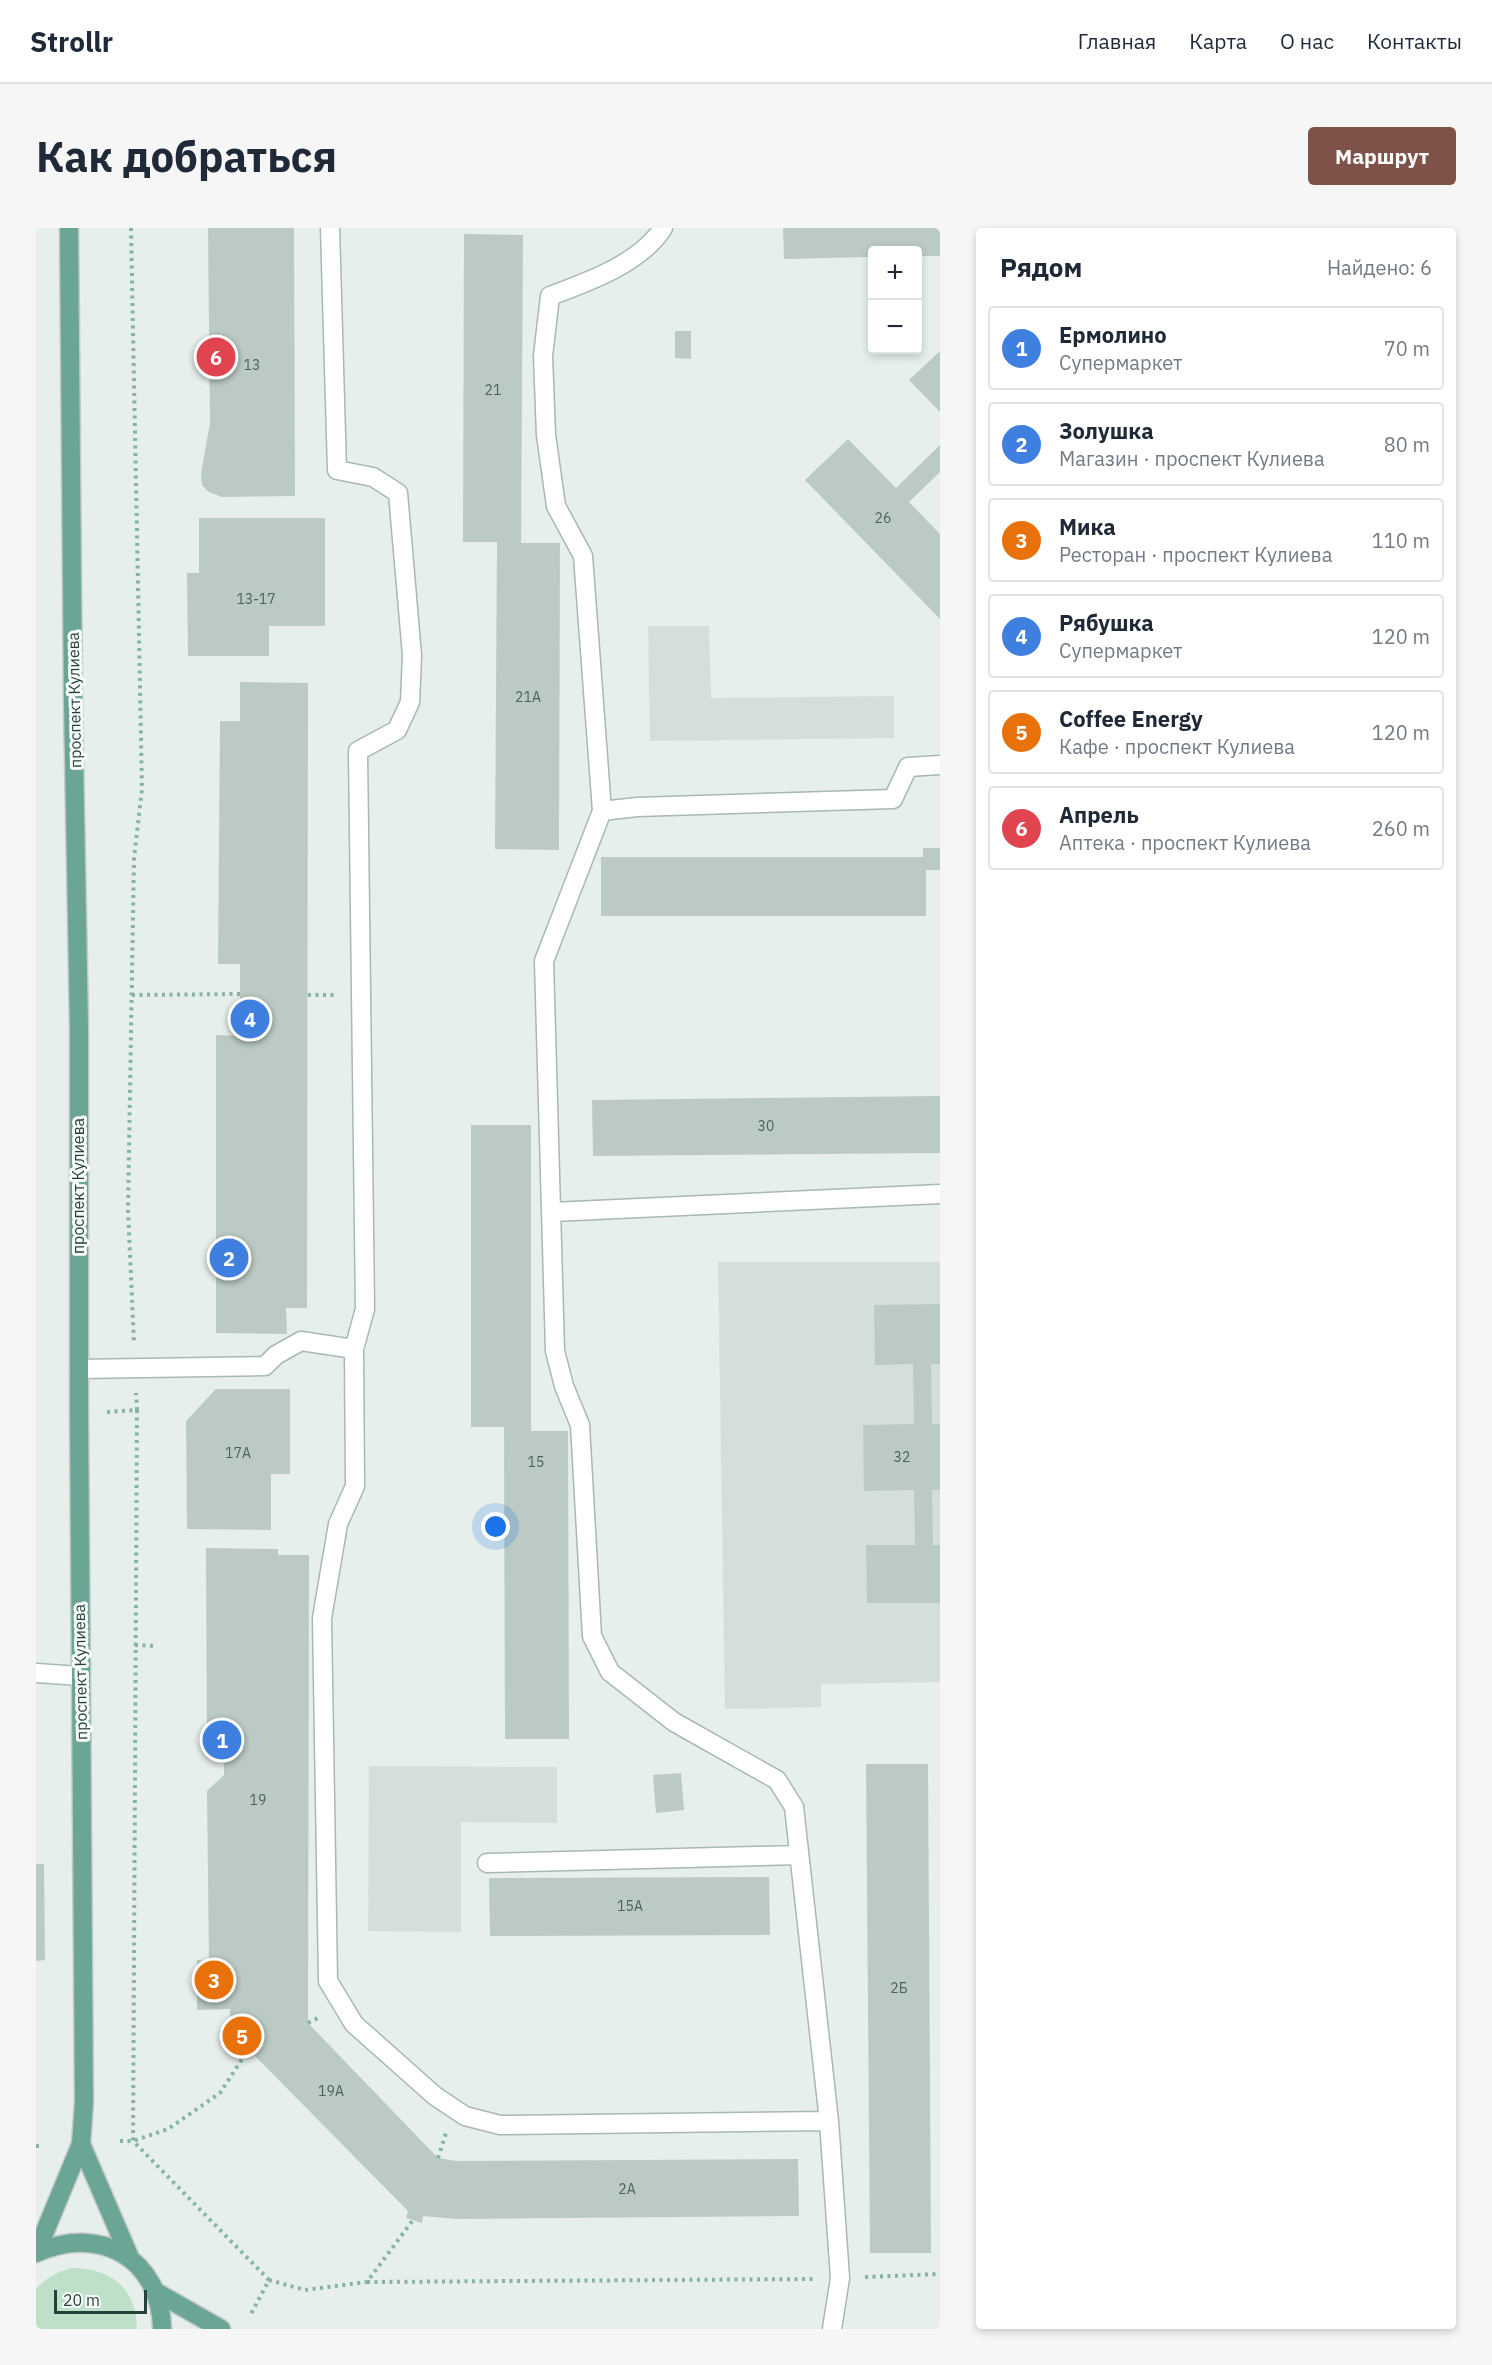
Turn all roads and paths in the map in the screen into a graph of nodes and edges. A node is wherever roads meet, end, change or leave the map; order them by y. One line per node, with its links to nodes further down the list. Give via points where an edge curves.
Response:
1 (69, 228): 14 (main road, проспект Кулиева)
2 (131, 228): 9 (path, via 142,789 134,858)
3 (330, 228): 13 (lane, via 337,470 373,477 398,494 412,655 410,702 397,730 358,751 365,1309)
4 (663, 228): 6 (lane, via 655,241 604,276 550,296 543,356 546,435 556,506 583,556)
5 (940, 765): 6 (lane, via 908,767 893,799)
6 (602, 811): 12 (lane, via 544,961)
7 (240, 994): 9 (path)
8 (341, 994): 10 (path)
9 (132, 995): 15 (path, via 128,1210)
10 (308, 995)
11 (940, 1194): 12 (lane)
12 (552, 1212): 22 (lane, via 555,1351 580,1425 592,1636 610,1672 674,1722 777,1780 794,1807)
13 (354, 1349): 15 (lane, via 301,1341 265,1366); 25 (lane, via 355,1486 338,1524 322,1618 328,1981 354,2024 435,2097 465,2116 501,2125)
14 (79, 1368): 15 (lane); 21 (main road, проспект Кулиева)
15 (135, 1369): 16 (path)
16 (137, 1410): 17 (path); 18 (path)
17 (107, 1412)
18 (135, 1645): 19 (path); 27 (path)
19 (157, 1646)
20 (36, 1673): 21 (lane)
21 (80, 1676): 28 (main road, проспект Кулиева, via 84,1921)
22 (798, 1855): 23 (lane); 25 (lane)
23 (487, 1863)
24 (246, 2052): 27 (path, via 220,2093 168,2129)
25 (829, 2121): 33 (lane)
26 (120, 2141): 27 (path)
27 (133, 2141): 34 (path)
28 (81, 2144): 30 (main road); 31 (main road)
29 (413, 2220): 35 (path)
30 (36, 2253): 31 (main road, via 73,2241 94,2242)
31 (130, 2258): 36 (main road)
32 (940, 2274): 33 (path)
33 (840, 2278): 35 (path); 40 (lane)
34 (269, 2280): 35 (path, via 305,2290); 37 (path)
35 (367, 2282)
36 (156, 2292): 38 (main road); 39 (main road)
37 (251, 2314)
38 (162, 2329)
39 (221, 2329)
40 (832, 2329)

